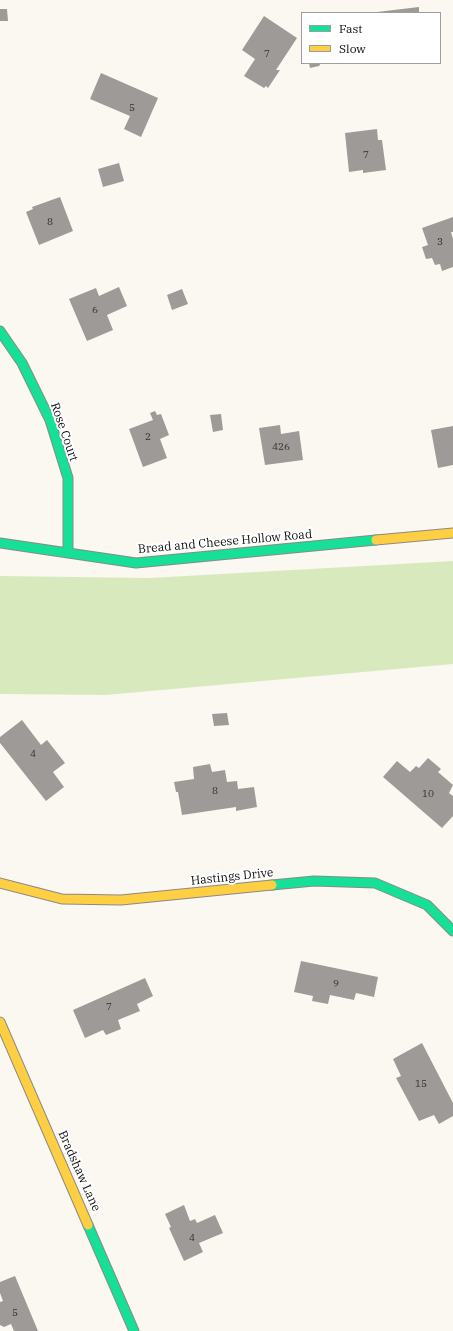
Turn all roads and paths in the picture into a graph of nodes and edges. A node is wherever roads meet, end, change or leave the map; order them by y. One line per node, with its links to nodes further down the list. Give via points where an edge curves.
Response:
1 (0, 331): 4 (street, Rose Court, via 22,363 50,420 68,478)
2 (453, 533): 4 (street, Bread and Cheese Hollow Road, via 136,563)
3 (0, 543): 4 (street, Bread and Cheese Hollow Road)
4 (68, 552)
5 (0, 883): 6 (street, Hastings Drive, via 62,899 121,900 314,881 375,883 427,905)
6 (453, 931)
7 (0, 1022): 8 (street, Bradshaw Lane)
8 (134, 1331)

